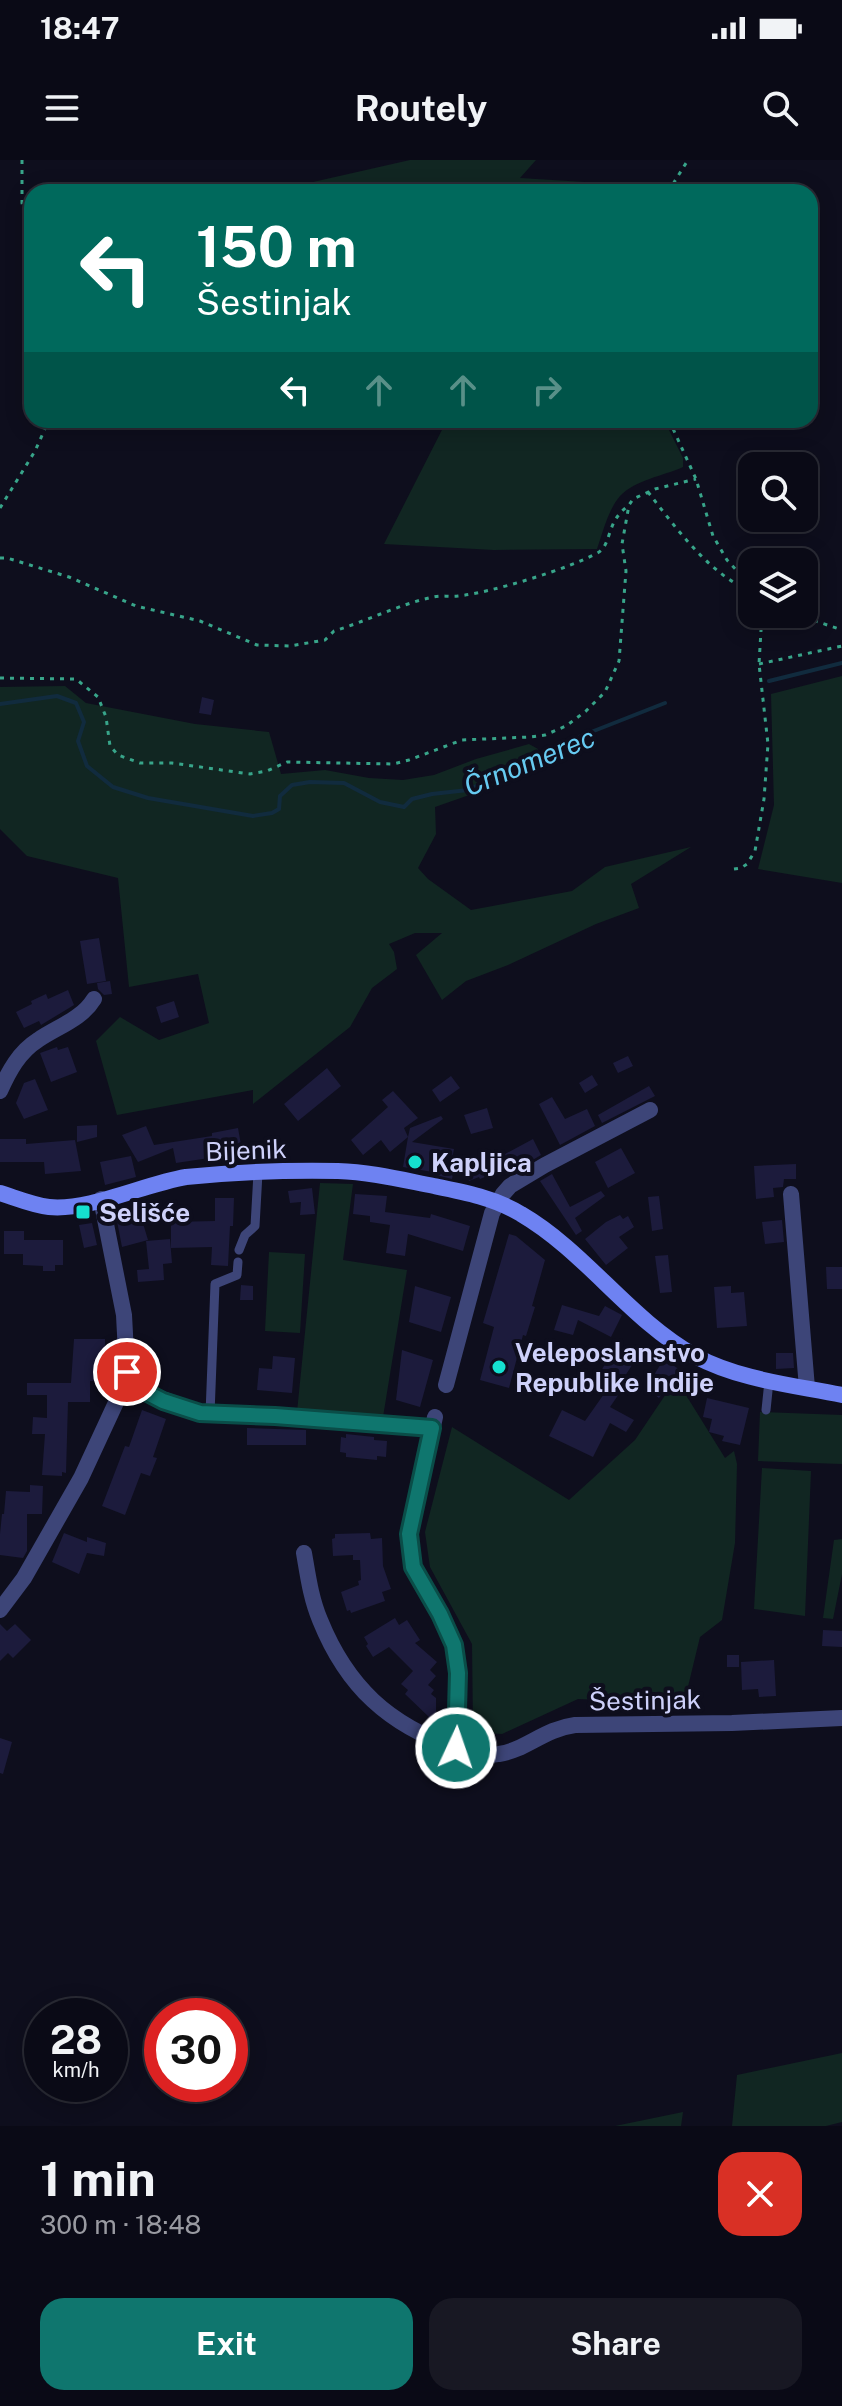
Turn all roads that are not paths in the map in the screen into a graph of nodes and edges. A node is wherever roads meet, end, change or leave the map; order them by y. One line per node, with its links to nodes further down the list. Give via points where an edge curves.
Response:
1 (94, 999): 2 (street, via 83,1013 28,1048)
2 (0, 1091)
3 (650, 1110): 8 (street, via 510,1186)
4 (258, 1173): 7 (main road, Bijenik, via 161,1181); 8 (main road, Bijenik, via 377,1175); 9 (lane, via 255,1226)
5 (0, 1193): 7 (main road, Bijenik, via 51,1207)
6 (791, 1194): 14 (street)
7 (101, 1199): 11 (street, via 124,1315)
8 (497, 1202): 12 (main road, Bijenik, via 561,1242 662,1333 695,1355); 13 (street)
9 (239, 1250)
10 (238, 1262): 17 (lane, via 237,1275 215,1284)
11 (127, 1372): 17 (street, via 149,1394); 19 (street, via 81,1478)
12 (769, 1381): 14 (main road, Bijenik); 16 (lane)
13 (446, 1385)
14 (807, 1388): 15 (main road, Bijenik)
15 (842, 1395)
16 (766, 1410)
17 (210, 1414): 21 (street, via 433,1423 409,1534 413,1567 454,1645)
18 (304, 1553): 21 (street, Šestinjak, via 319,1619 358,1684 403,1725)
19 (0, 1610)
20 (842, 1718): 21 (street, Šestinjak, via 575,1725 496,1755)
21 (456, 1748)

